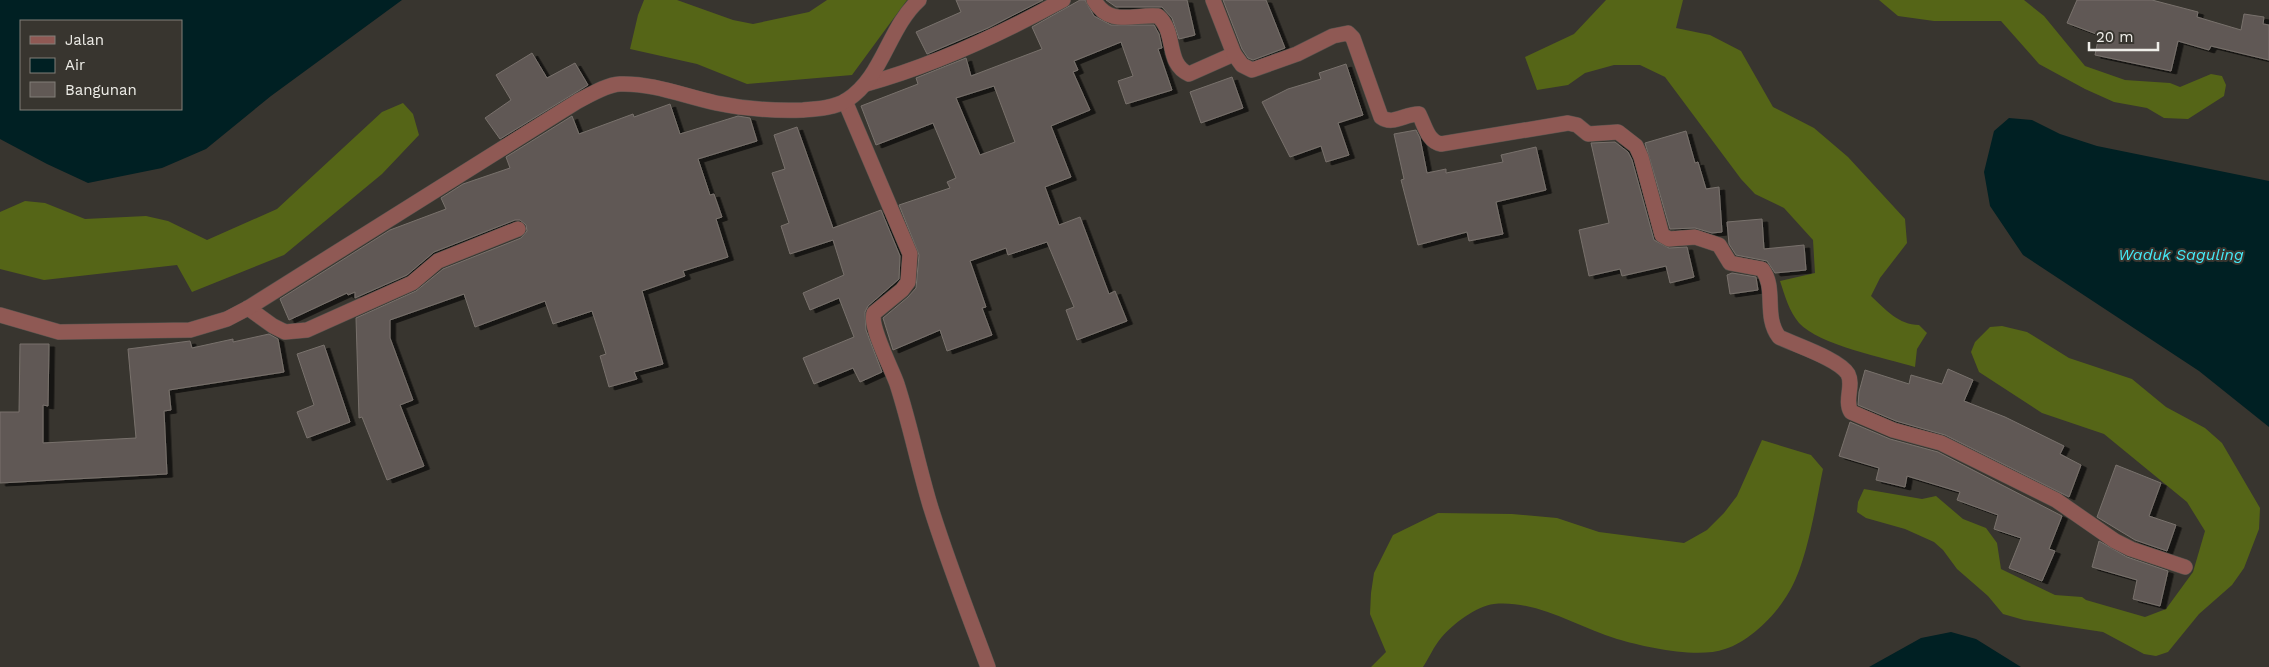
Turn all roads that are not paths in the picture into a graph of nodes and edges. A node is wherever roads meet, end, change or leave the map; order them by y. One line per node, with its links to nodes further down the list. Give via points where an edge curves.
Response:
1 (919, 0): 6 (street, via 904,16)
2 (1064, 0): 6 (street, via 945,56)
3 (1094, 0): 5 (street, via 1104,14 1116,19 1158,16 1165,22 1174,59 1180,70 1189,74)
4 (1213, 0): 5 (street)
5 (1234, 54): 11 (street, via 1242,65 1252,70 1296,54 1341,32 1348,33 1353,38 1381,116 1392,121 1419,114 1435,143 1568,123 1578,125 1588,134 1618,132 1636,146 1641,157 1662,235 1695,238 1719,245 1730,264 1762,269 1769,282 1770,320 1774,331 1779,337 1831,361 1847,374 1850,381 1847,403 1851,412 1893,430 1941,443 2056,500 2115,542)
6 (866, 84): 7 (street)
7 (845, 101): 9 (street, via 818,109 772,111 718,103 662,89 617,84 578,101); 12 (street, via 910,254 908,282 874,313 873,323 909,420 949,566)
8 (518, 229): 9 (street, via 438,261 412,283 307,330 285,332)
9 (248, 308): 10 (street, via 227,319 190,330 60,332)
10 (0, 315)
11 (2185, 567)
12 (988, 667)

